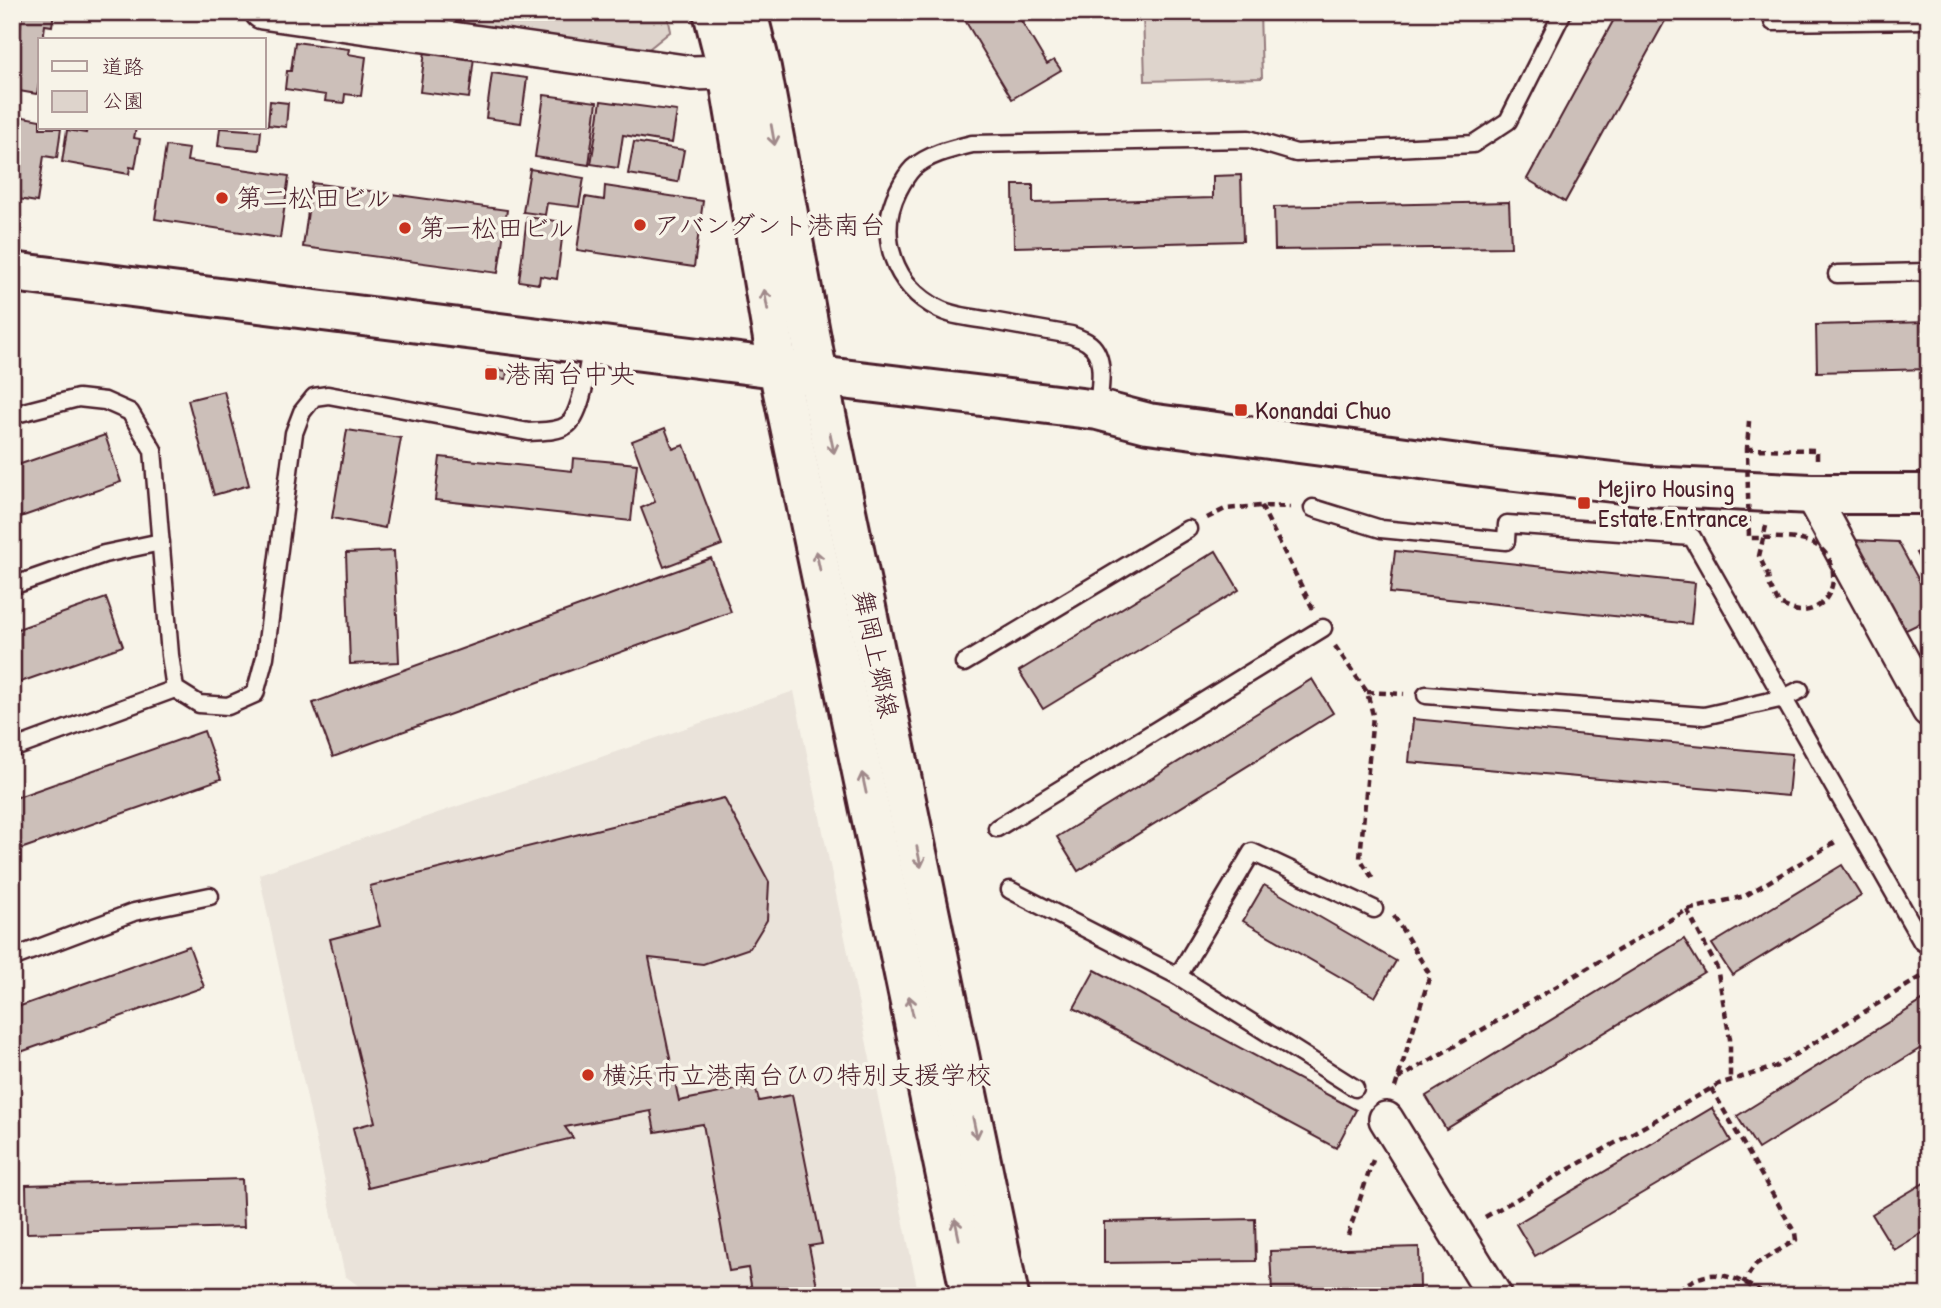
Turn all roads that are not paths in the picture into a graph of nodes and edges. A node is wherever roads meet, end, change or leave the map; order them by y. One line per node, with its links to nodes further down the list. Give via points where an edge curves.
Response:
1 (262, 12): 7 (street, via 692,73)
2 (713, 12): 7 (street, 舞岡上郷線)
3 (747, 12): 7 (street, 舞岡上郷線)
4 (1563, 12): 14 (lane, via 1508,121 1474,145 1296,153 1249,139 972,144 930,157 912,169 891,206 888,228 891,253 911,288 940,310 1086,341 1100,365)
5 (1929, 20): 6 (lane)
6 (1773, 22)
7 (744, 70): 12 (street, 舞岡上郷線, one-way to 7); 13 (street, 舞岡上郷線, one-way to 13)
8 (12, 272): 11 (street)
9 (1929, 272): 10 (lane)
10 (1837, 274)
11 (592, 345): 12 (street); 24 (lane, via 579,405 570,423 559,429 529,432 328,394 313,397 294,433 265,657 255,694 228,706 200,704)
12 (778, 368): 13 (street); 39 (street, 舞岡上郷線, one-way to 12)
13 (818, 376): 14 (street); 40 (street, 舞岡上郷線, one-way to 40)
14 (1098, 410): 16 (street, via 1148,423 1497,469 1649,486)
15 (12, 415): 20 (lane, via 78,398 105,401 130,412 153,450)
16 (1811, 494): 17 (street); 28 (street)
17 (1929, 494)
18 (1313, 508): 27 (lane, via 1381,529 1506,541 1507,524 1692,537)
19 (1188, 529): 23 (lane)
20 (161, 542): 21 (lane, via 103,554); 24 (lane)
21 (12, 586)
22 (1322, 628): 30 (lane)
23 (964, 663)
24 (175, 689): 29 (lane)
25 (1800, 690): 27 (lane)
26 (1426, 695): 27 (lane, via 1704,716)
27 (1784, 698): 34 (lane, via 1922,942)
28 (1929, 710)
29 (12, 749)
30 (997, 828)
31 (1010, 890): 36 (lane)
32 (210, 896): 35 (lane, via 134,912)
33 (1381, 907): 36 (lane, via 1252,852)
34 (1929, 939)
35 (12, 958)
36 (1178, 976): 37 (lane)
37 (1355, 1088)
38 (1386, 1119): 41 (street)
39 (971, 1296)
40 (1009, 1296)
41 (1495, 1296)

